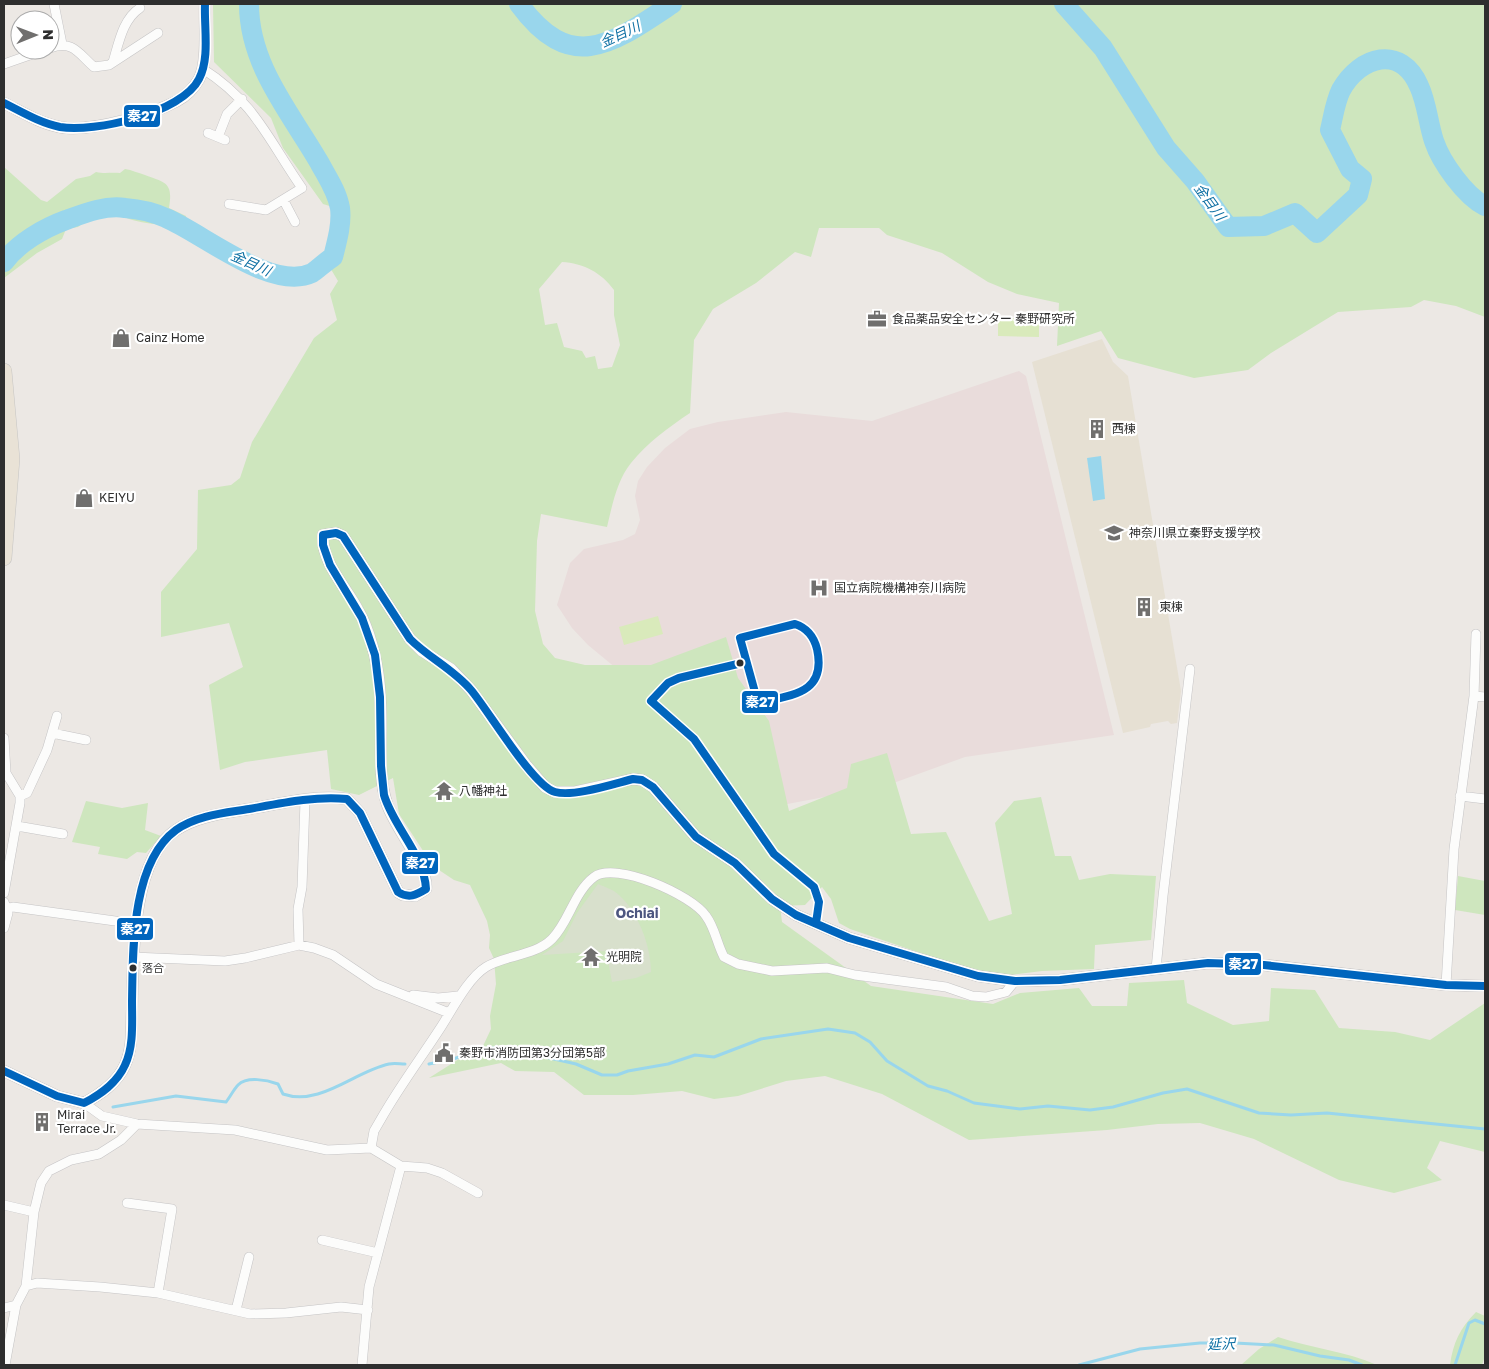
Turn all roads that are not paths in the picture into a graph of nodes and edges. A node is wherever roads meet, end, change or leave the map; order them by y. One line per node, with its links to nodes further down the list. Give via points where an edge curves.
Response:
1 (54, 4): 5 (street)
2 (205, 4): 7 (street)
3 (140, 8): 6 (street, via 130,14)
4 (158, 33): 6 (street)
5 (62, 44): 6 (street, via 72,47 94,67)
6 (114, 62)
7 (203, 69): 8 (street, via 224,82); 9 (street, via 189,93 177,101 139,115 88,127 66,128 42,122)
8 (242, 100): 10 (street, via 226,114 222,139); 11 (street, via 262,123 274,148 302,188)
9 (4, 103)
10 (208, 133)
11 (284, 201): 12 (street, via 266,210); 13 (street)
12 (229, 204)
13 (295, 222)
14 (4, 370): 15 (highway, via 12,459)
15 (7, 505): 16 (highway)
16 (4, 558)
17 (1476, 634): 19 (street)
18 (1190, 669): 37 (street)
19 (1474, 696): 20 (street); 26 (street)
20 (1485, 697)
21 (57, 716): 22 (street)
22 (52, 733): 24 (street); 25 (street, via 27,794)
23 (4, 738): 25 (street, via 6,773)
24 (86, 740)
25 (20, 796): 29 (street)
26 (1460, 796): 27 (street); 39 (street)
27 (1485, 799)
28 (304, 801): 33 (street, via 224,813 189,822 174,831 152,856 144,880); 35 (street); 38 (street, via 347,799 360,813 398,892 403,896 415,896 426,889 424,870 387,802 382,777 380,685 372,643 359,611 322,546 323,535 336,533 343,536 352,548 410,639 422,651 451,669 471,690 545,787 555,792 574,792 633,779 642,780 696,837 735,863 772,899 796,914 849,938 907,956 978,976)
29 (17, 826): 30 (street); 31 (street)
30 (63, 834)
31 (4, 893)
32 (5, 906): 33 (street); 34 (street, via 8,913)
33 (137, 924): 36 (street)
34 (4, 928)
35 (299, 945): 36 (street, via 225,961); 41 (street, via 333,955 376,984)
36 (133, 957): 45 (street, via 130,1051 119,1076)
37 (1156, 969): 38 (street, via 1060,980); 39 (street, via 1208,962 1264,965)
38 (1015, 981): 42 (street, via 1006,992 986,997 946,987 827,968 772,971 738,964 724,958 706,915 688,899 645,880 603,873 588,883 552,939 530,951 485,967)
39 (1446, 985): 40 (street)
40 (1485, 986)
41 (407, 995): 42 (street); 43 (street)
42 (458, 996): 43 (street)
43 (450, 1013): 47 (street, via 381,1118 374,1131)
44 (4, 1071): 45 (street, via 56,1096)
45 (84, 1103): 46 (street, via 102,1116)
46 (137, 1124): 47 (street, via 235,1130 327,1150); 54 (street, via 121,1140 99,1154 71,1160 49,1171 41,1183)
47 (371, 1148): 48 (street)
48 (401, 1166): 49 (street, via 442,1173); 56 (street)
49 (478, 1193)
50 (127, 1203): 52 (street)
51 (4, 1206): 54 (street)
52 (172, 1209): 53 (street); 59 (street)
53 (182, 1210)
54 (34, 1212): 58 (street)
55 (322, 1240): 56 (street)
56 (378, 1253): 63 (street, via 369,1287)
57 (249, 1257): 62 (street)
58 (26, 1286): 59 (street, via 36,1283); 60 (street)
59 (158, 1293): 62 (street)
60 (16, 1305): 61 (street); 64 (street)
61 (4, 1308)
62 (236, 1310): 63 (street, via 250,1314 341,1307)
63 (368, 1310): 65 (street)
64 (5, 1365)
65 (362, 1365)

